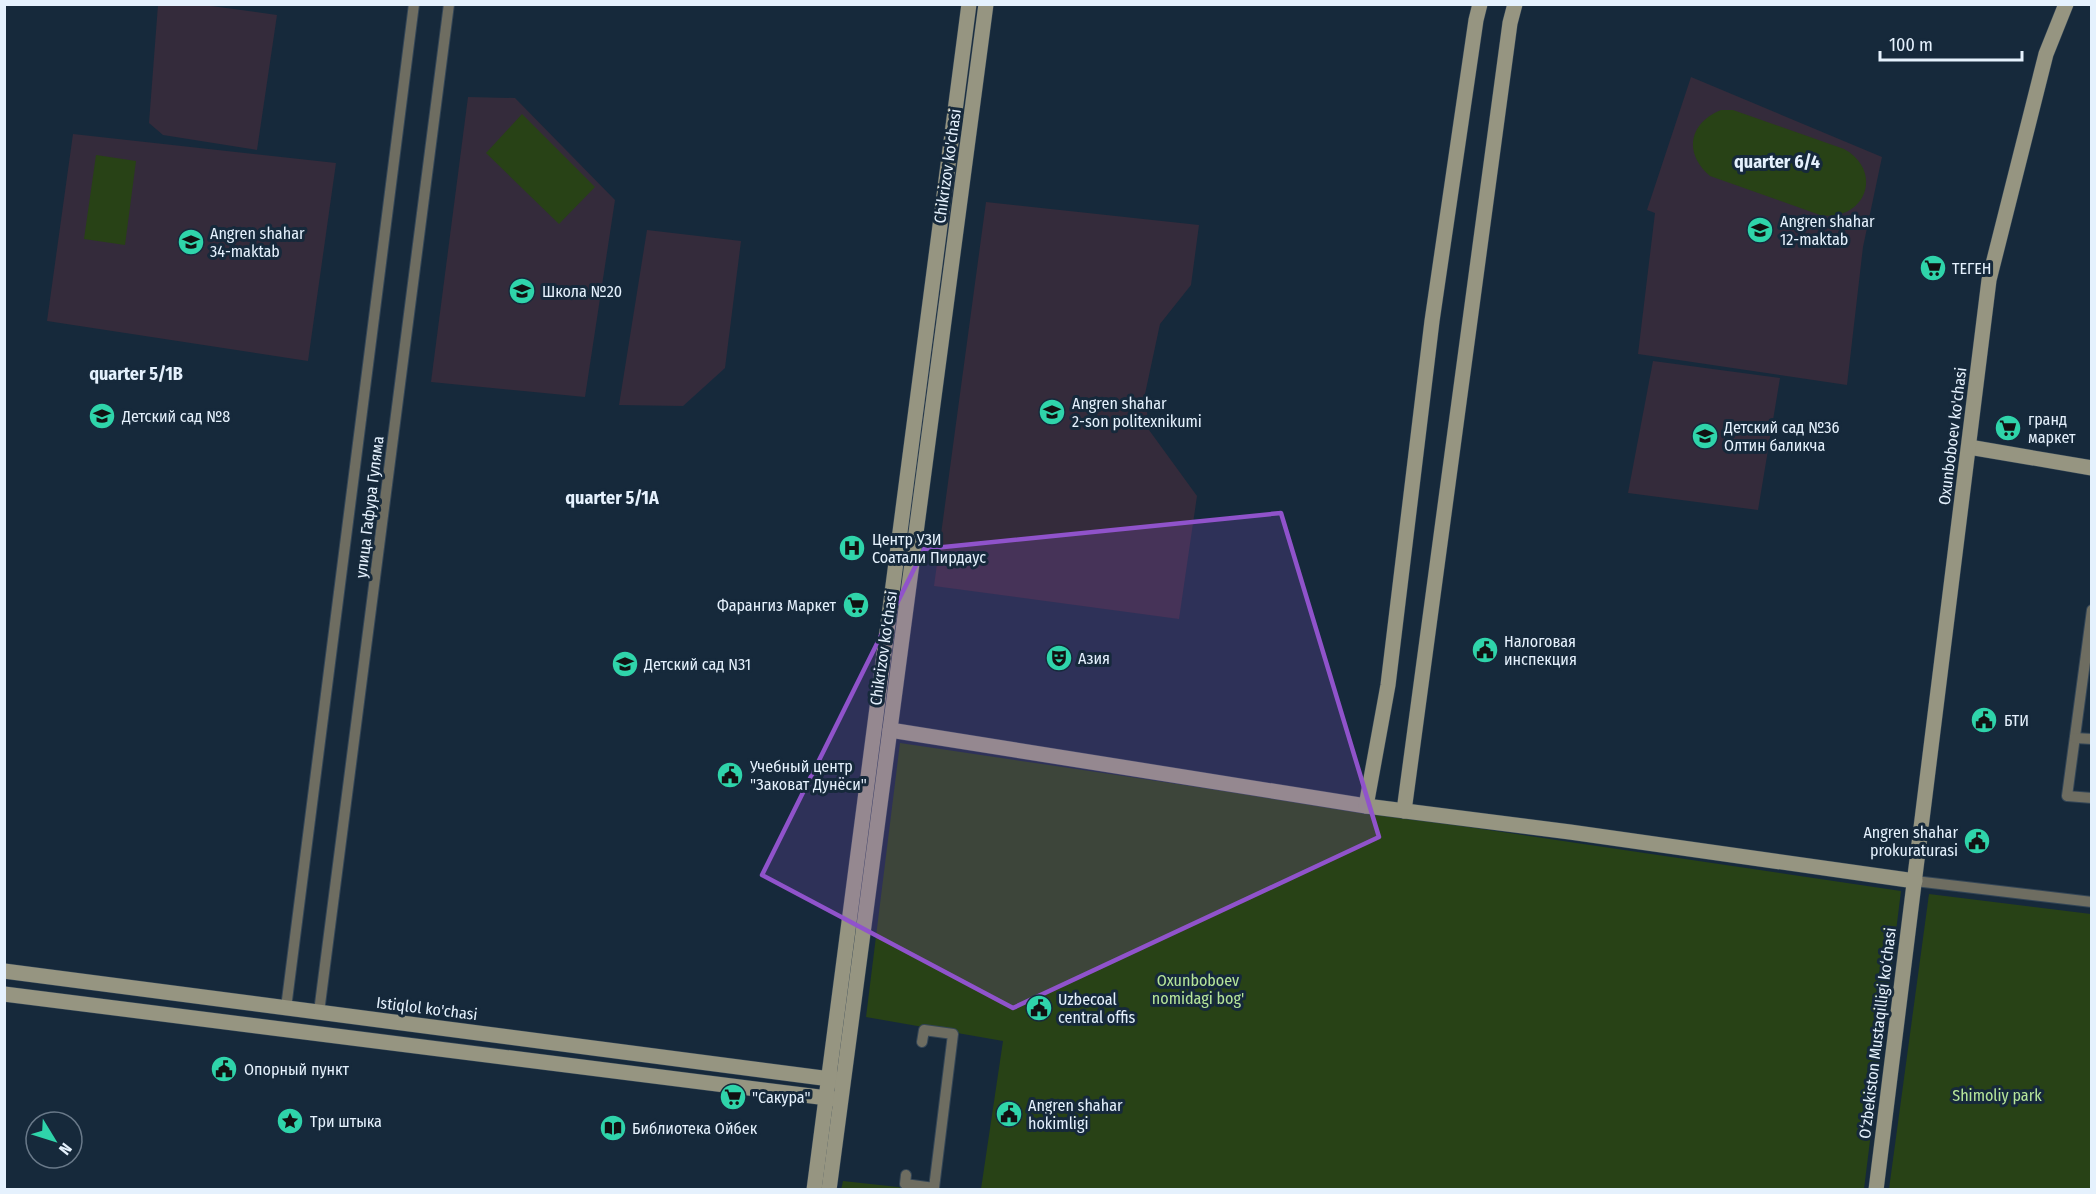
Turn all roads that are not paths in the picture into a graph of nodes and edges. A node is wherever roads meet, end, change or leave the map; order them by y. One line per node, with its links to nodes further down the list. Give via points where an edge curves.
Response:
1 (414, 4): 23 (street)
2 (449, 4): 24 (street, улица Гафура Гуляма)
3 (969, 4): 26 (main road, Chikrizov ko'chasi)
4 (986, 4): 12 (main road, Chikrizov ko'chasi)
5 (1480, 4): 16 (main road, via 1432,321 1388,685)
6 (1515, 4): 17 (main road)
7 (2066, 4): 8 (main road, Oxunboboev ko'chasi, via 2046,54 1989,280)
8 (1969, 447): 9 (main road); 18 (main road, Oxunboboev ko'chasi)
9 (2091, 468)
10 (2091, 610): 11 (street)
11 (2091, 623): 13 (street)
12 (890, 730): 16 (main road); 26 (main road, Chikrizov ko'chasi)
13 (2074, 738): 14 (street); 15 (street, via 2067,796)
14 (2091, 739)
15 (2091, 798)
16 (1366, 806): 17 (main road)
17 (1404, 811): 18 (main road)
18 (1914, 881): 19 (street); 33 (main road, O‘zbekiston Mustaqilligi ko‘chasi)
19 (2091, 902)
20 (4, 971): 22 (main road, Istiqlol ko'chasi)
21 (4, 994): 25 (main road)
22 (228, 1001): 23 (main road, Istiqlol ko'chasi); 25 (main road)
23 (286, 1008): 24 (main road, Istiqlol ko'chasi)
24 (319, 1012): 28 (main road, Istiqlol ko'chasi)
25 (224, 1022): 29 (main road)
26 (843, 1031): 28 (main road, Chikrizov ko'chasi)
27 (922, 1042): 30 (street, via 924,1030 953,1034 934,1188 905,1184)
28 (836, 1080): 29 (main road, Chikrizov ko'chasi)
29 (834, 1099): 31 (main road, Chikrizov ko'chasi); 32 (main road, Chikrizov ko'chasi)
30 (906, 1175)
31 (814, 1190)
32 (829, 1190)
33 (1876, 1190)

